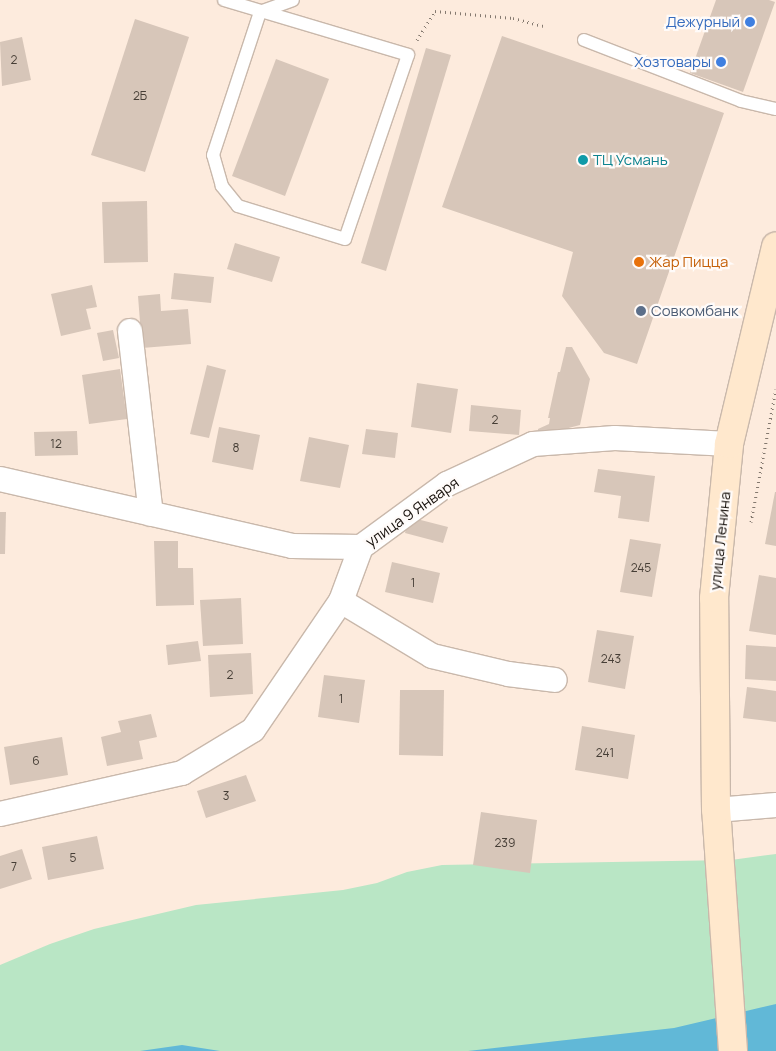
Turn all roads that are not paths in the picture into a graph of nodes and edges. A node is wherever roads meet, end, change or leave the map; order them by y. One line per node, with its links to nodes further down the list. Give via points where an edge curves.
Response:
1 (224, 0): 3 (lane)
2 (293, 0): 3 (lane)
3 (260, 12): 3 (lane, via 213,155 222,186 238,206 345,239 408,55)
4 (584, 40): 5 (lane, via 741,102)
5 (776, 109)
6 (776, 247): 8 (main road, улица Ленина)
7 (130, 331): 10 (street)
8 (729, 444): 11 (street, улица 9 Января, via 615,438 533,444 447,484); 15 (main road, улица Ленина, via 714,598)
9 (0, 479): 10 (street, улица 9 Января)
10 (151, 514): 11 (street, улица 9 Января, via 292,546)
11 (360, 547): 12 (street)
12 (341, 601): 13 (street, via 432,656 508,674); 16 (street, via 253,730 182,774)
13 (554, 680)
14 (776, 805): 15 (street)
15 (716, 810): 17 (main road, улица Ленина)
16 (0, 814)
17 (733, 1051)

